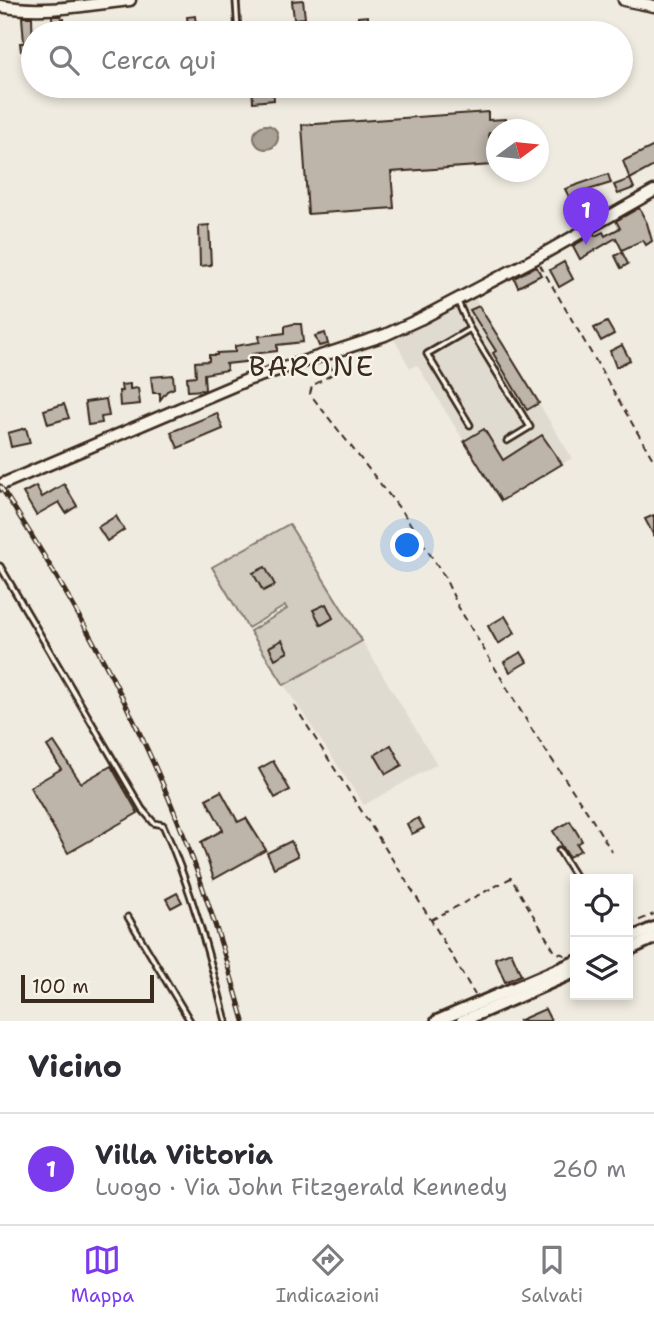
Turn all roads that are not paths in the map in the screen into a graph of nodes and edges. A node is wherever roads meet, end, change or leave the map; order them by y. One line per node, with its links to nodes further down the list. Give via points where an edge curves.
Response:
1 (130, 0): 4 (street, via 49,10)
2 (236, 0): 6 (lane)
3 (624, 0): 5 (street)
4 (0, 6)
5 (654, 6)
6 (237, 21)
7 (654, 191): 8 (street)
8 (457, 300): 9 (lane); 12 (street, via 385,335 223,390)
9 (470, 328): 10 (lane, via 427,354); 11 (lane, via 530,427)
10 (470, 425)
11 (507, 441)
12 (0, 485)
13 (0, 566): 24 (lane, via 142,809 154,823 163,825 190,894)
14 (559, 850): 15 (lane)
15 (574, 874)
16 (128, 917): 23 (lane)
17 (654, 928): 18 (main road)
18 (633, 937)
19 (654, 938): 20 (main road)
20 (633, 948)
21 (570, 958): 25 (main road)
22 (570, 974): 26 (main road)
23 (190, 1021)
24 (226, 1021)
25 (437, 1021)
26 (463, 1021)

